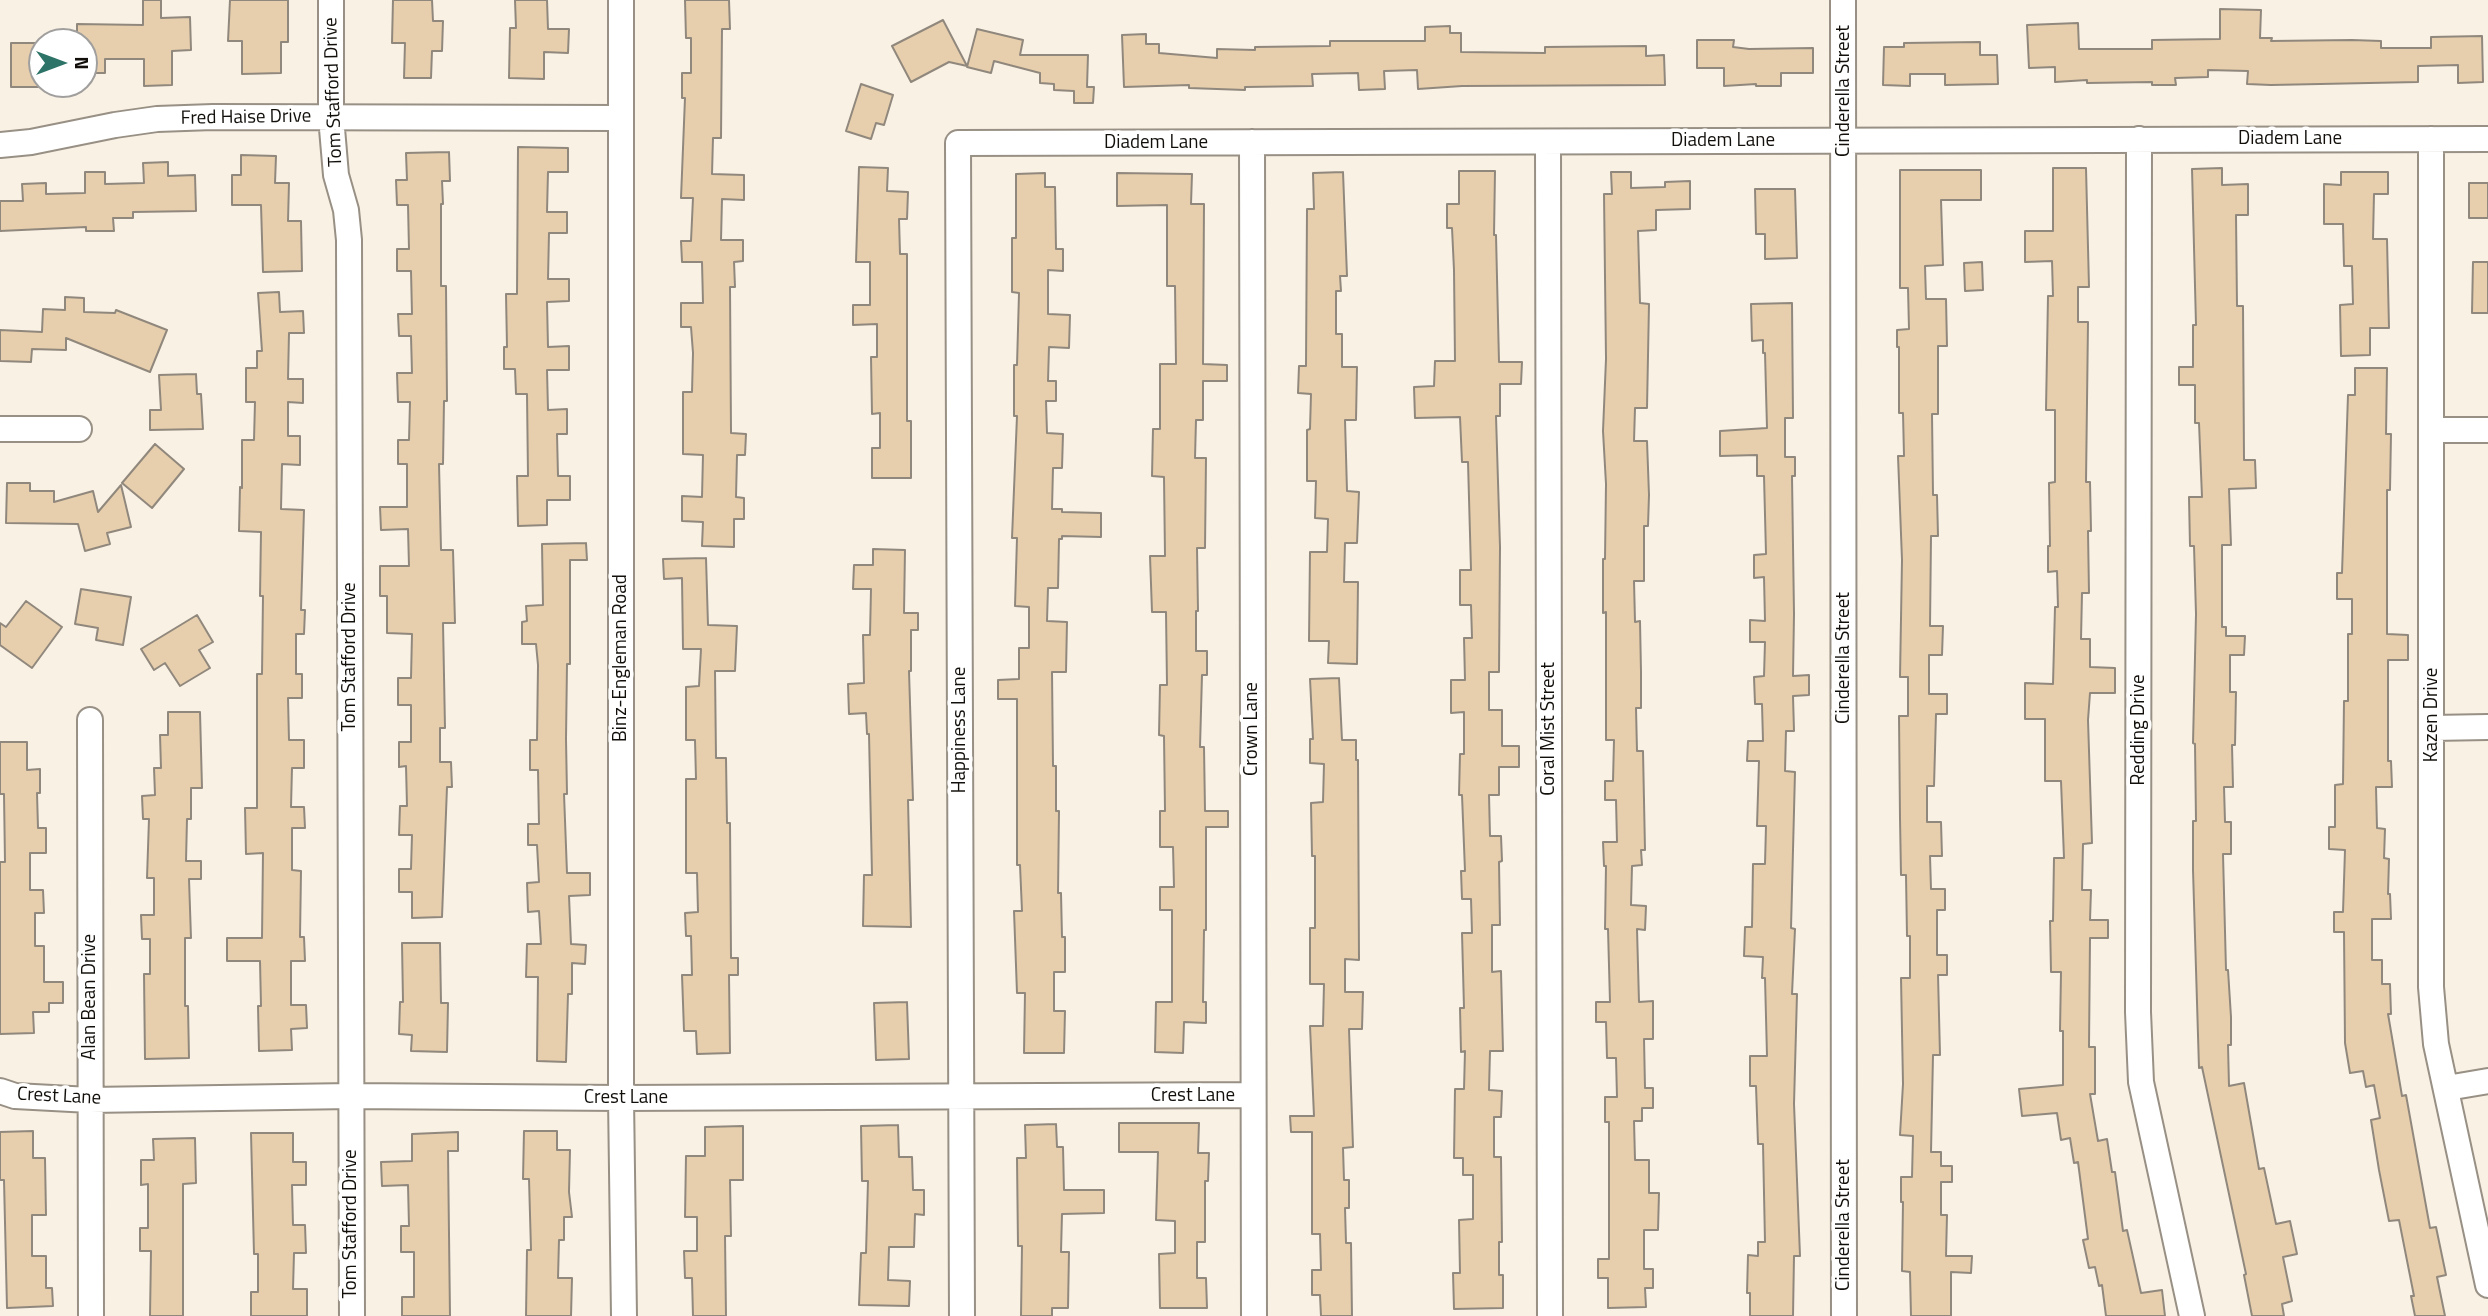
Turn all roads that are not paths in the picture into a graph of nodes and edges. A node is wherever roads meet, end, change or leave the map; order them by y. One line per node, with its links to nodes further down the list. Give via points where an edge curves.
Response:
1 (331, 0): 4 (street, Tom Stafford Drive)
2 (621, 0): 5 (street, Binz-Engleman Road)
3 (1843, 0): 9 (street, Cinderella Street)
4 (331, 117): 5 (street, Fred Haise Drive); 13 (street, Fred Haise Drive, via 157,119); 25 (street, Tom Stafford Drive, via 349,240)
5 (621, 118): 27 (street, Binz-Engleman Road)
6 (2139, 139): 7 (street, Diadem Lane); 9 (street, Diadem Lane); 37 (street, Redding Drive, via 2141,1082)
7 (2431, 139): 8 (street, Diadem Lane); 16 (street, Kazen Drive)
8 (2488, 139)
9 (1844, 140): 11 (street, Diadem Lane); 36 (street, Cinderella Street)
10 (1252, 142): 11 (street, Diadem Lane); 12 (street, Diadem Lane); 24 (street, Crown Lane)
11 (1548, 142): 35 (street, Coral Mist Street)
12 (958, 144): 26 (street, Happiness Lane)
13 (0, 145)
14 (0, 429): 15 (street)
15 (79, 429)
16 (2432, 430): 17 (street); 20 (street, Kazen Drive)
17 (2488, 430)
18 (90, 720): 28 (street, Alan Bean Drive)
19 (2488, 727): 20 (street)
20 (2432, 728): 22 (street, Kazen Drive, via 2431,987 2436,1044)
21 (2488, 1080): 22 (street)
22 (2447, 1088): 29 (street, Kazen Drive)
23 (0, 1091): 28 (street, Crest Lane)
24 (1253, 1095): 26 (street, Crest Lane); 34 (street, Crown Lane)
25 (351, 1096): 27 (street, Crest Lane); 28 (street, Crest Lane); 31 (street, Tom Stafford Drive)
26 (961, 1097): 27 (street, Crest Lane); 33 (street, Happiness Lane)
27 (621, 1098): 32 (street, Binz-Engleman Road)
28 (90, 1100): 30 (street, Alan Bean Drive)
29 (2488, 1285)
30 (91, 1316)
31 (352, 1316)
32 (624, 1316)
33 (962, 1316)
34 (1254, 1316)
35 (1550, 1316)
36 (1844, 1316)
37 (2192, 1316)

